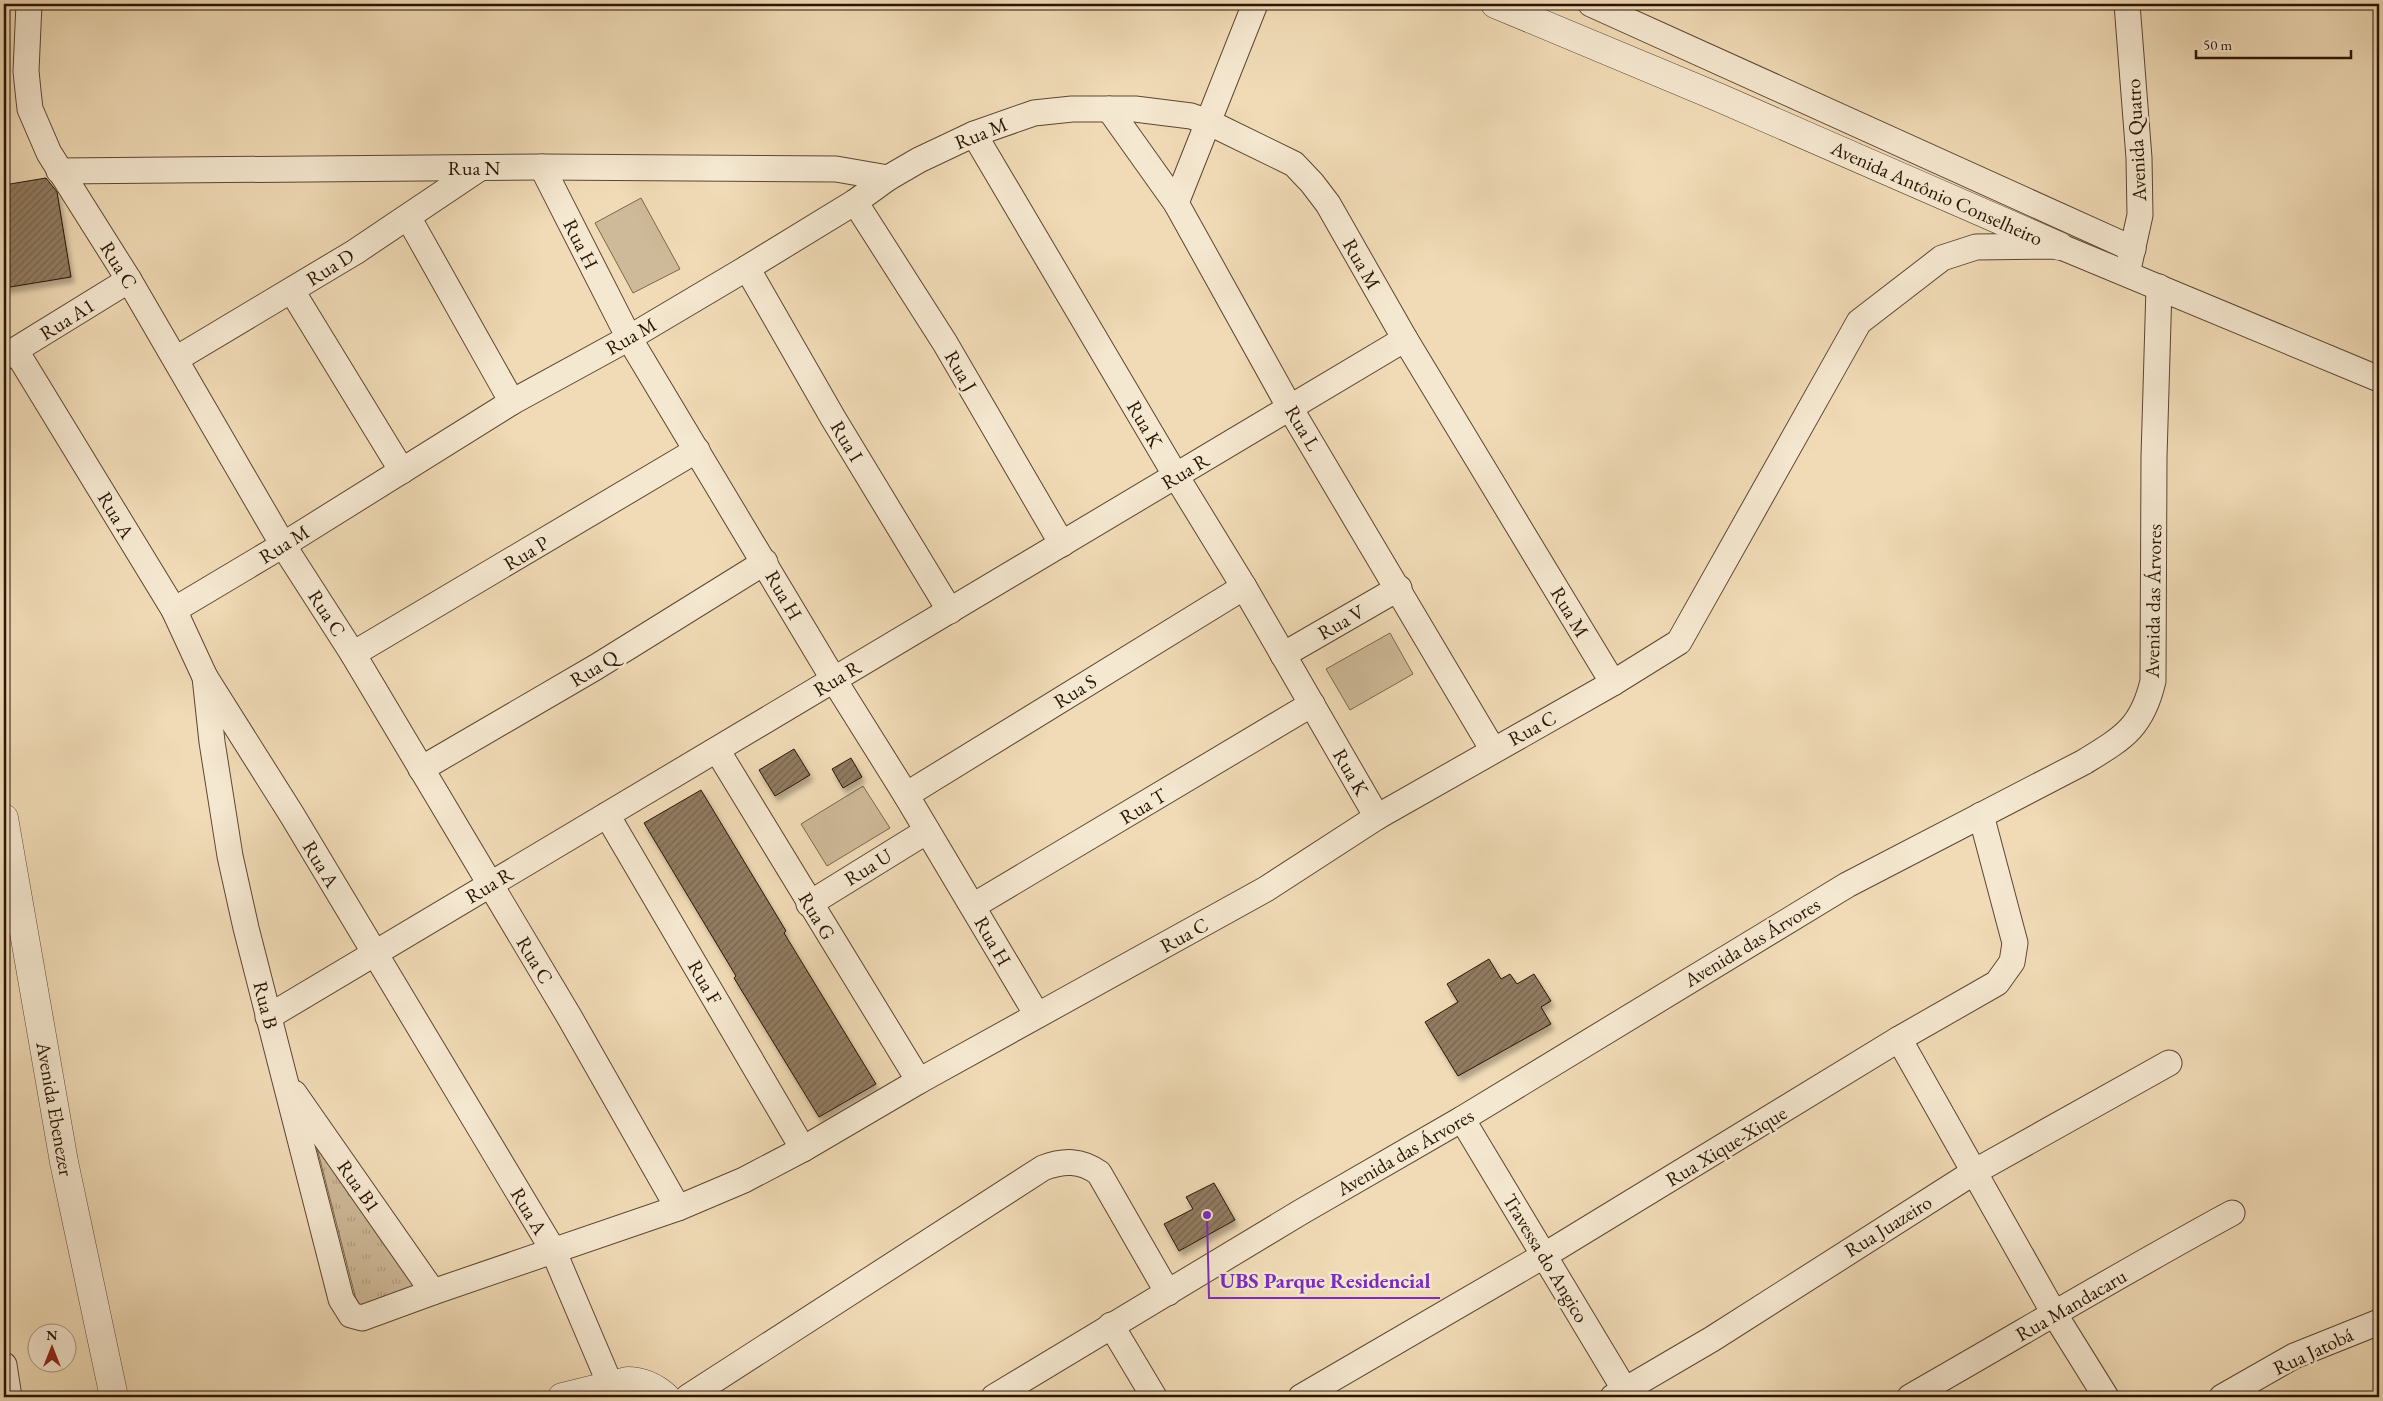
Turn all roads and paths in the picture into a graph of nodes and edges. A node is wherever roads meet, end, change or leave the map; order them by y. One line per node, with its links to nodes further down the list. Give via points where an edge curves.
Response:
1 (28, 4): 11 (street, Rua C, via 26,71 30,109)
2 (1255, 4): 7 (street)
3 (1495, 4): 16 (street, Avenida Antônio Conselheiro, via 1711,94)
4 (1591, 4): 17 (street)
5 (2127, 4): 17 (street, Avenida Quatro, via 2139,168 2140,215)
6 (1109, 109): 7 (street, Rua M, via 1191,116); 8 (street, Rua M, via 1034,113); 14 (street, Rua L)
7 (1208, 122): 14 (street); 24 (street, Rua M, via 1294,164 1312,183 1328,204)
8 (974, 134): 12 (street, Rua M); 32 (street, Rua K)
9 (542, 167): 10 (street, Rua N); 12 (street, Rua N, via 836,169); 23 (street, Rua H)
10 (480, 168): 11 (street, Rua N); 15 (street, Rua D)
11 (58, 171): 20 (street, Rua C)
12 (888, 178): 13 (street, Rua M)
13 (855, 202): 18 (street, Rua M); 33 (street, Rua J, via 945,343)
14 (1176, 203): 29 (street, Rua L)
15 (408, 217): 22 (street, Rua D); 28 (street)
16 (2058, 246): 19 (street, Avenida Antônio Conselheiro); 44 (street, Rua C, via 1990,246 1963,250 1942,258 1859,322 1678,642)
17 (2133, 249): 19 (street, Avenida Quatro)
18 (747, 268): 23 (street, Rua M); 39 (street, Rua I)
19 (2127, 275): 21 (street, Avenida Antônio Conselheiro)
20 (129, 280): 25 (street, Rua A1); 26 (street, Rua C)
21 (2159, 287): 27 (street, Avenida Antônio Conselheiro); 51 (street, Avenida das Árvores, via 2153,681 2148,700 2140,718 2119,740 2084,762)
22 (292, 291): 26 (street, Rua D); 31 (street)
23 (629, 338): 28 (street, Rua M); 30 (street, Rua H)
24 (1405, 339): 29 (street, Rua R); 44 (street, Rua M)
25 (10, 354): 38 (street, Rua A)
26 (176, 359): 34 (street, Rua C)
27 (2379, 379)
28 (512, 402): 31 (street, Rua M)
29 (1290, 408): 32 (street, Rua R); 37 (street, Rua L)
30 (697, 450): 35 (street, Rua H); 40 (street, Rua P)
31 (402, 471): 34 (street, Rua M)
32 (1176, 476): 33 (street, Rua R); 36 (street, Rua K)
33 (1062, 544): 39 (street, Rua R)
34 (283, 545): 38 (street, Rua M); 40 (street, Rua C)
35 (765, 562): 43 (street, Rua H); 48 (street, Rua Q, via 596,667)
36 (1244, 587): 41 (street, Rua K); 49 (street, Rua S)
37 (1399, 588): 41 (street, Rua V); 47 (street, Rua L)
38 (174, 610): 42 (street, Rua A)
39 (950, 611): 43 (street, Rua R)
40 (353, 654): 48 (street, Rua C)
41 (1283, 655): 45 (street, Rua K)
42 (205, 677): 59 (street, Rua A); 61 (street, Rua B, via 230,856)
43 (834, 680): 46 (street, Rua R); 49 (street, Rua H)
44 (1613, 683): 47 (street, Rua C)
45 (1312, 704): 52 (street, Rua K); 57 (street, Rua T)
46 (717, 750): 50 (street, Rua R); 56 (street, Rua G)
47 (1493, 750): 52 (street, Rua C)
48 (421, 769): 55 (street, Rua C)
49 (906, 795): 54 (street, Rua H)
50 (607, 815): 55 (street, Rua R); 67 (street, Rua F)
51 (1981, 815): 62 (street, Rua Xique-Xique, via 2013,932 2012,962 1997,983); 66 (street, Avenida das Árvores, via 1847,885)
52 (1377, 817): 60 (street, Rua C, via 1266,889)
53 (4, 818): 58 (street, Avenida Ebenezer)
54 (927, 831): 56 (street, Rua U); 57 (street, Rua H)
55 (489, 885): 59 (street, Rua R); 69 (street, Rua C, via 570,1018)
56 (809, 904): 65 (street, Rua G)
57 (973, 906): 60 (street, Rua H)
58 (12, 917): 83 (street, Avenida Ebenezer)
59 (375, 953): 61 (street, Rua R); 71 (street, Rua A)
60 (1037, 1016): 65 (street, Rua C)
61 (268, 1017): 64 (street, Rua B)
62 (1899, 1039): 68 (street); 72 (street, Rua Xique-Xique)
63 (2169, 1063): 68 (street, Rua Juazeiro)
64 (285, 1080): 73 (street, Rua B1); 76 (street, Rua B, via 341,1299 351,1315)
65 (919, 1081): 67 (street, Rua C)
66 (1462, 1119): 72 (street, Travessa do Angico); 74 (street, Avenida das Árvores)
67 (802, 1149): 69 (street, Rua C, via 744,1180)
68 (1974, 1172): 75 (street); 81 (street, Rua Juazeiro)
69 (678, 1208): 71 (street, Rua C)
70 (2232, 1213): 75 (street, Rua Mandacaru)
71 (553, 1250): 73 (street, Rua C); 80 (street, Rua A)
72 (1545, 1255): 81 (street, Travessa do Angico); 89 (street, Rua Xique-Xique)
73 (433, 1292): 76 (street, Rua C)
74 (1168, 1293): 78 (street, Avenida das Árvores); 86 (street, via 1099,1173 1075,1162 1053,1164)
75 (2055, 1315): 90 (street, Rua Mandacaru); 91 (street)
76 (362, 1318)
77 (2379, 1322): 92 (street, Rua Jatobá, via 2294,1356)
78 (1112, 1325): 87 (street, Avenida das Árvores); 88 (street)
79 (4, 1365): 82 (street)
80 (610, 1384): 84 (street); 85 (street, via 636,1381 651,1386)
81 (1623, 1395)
82 (9, 1397)
83 (114, 1397)
84 (562, 1397)
85 (666, 1397)
86 (688, 1397)
87 (994, 1397)
88 (1154, 1397)
89 (1302, 1397)
90 (1910, 1397)
91 (2106, 1397)
92 (2222, 1397)

